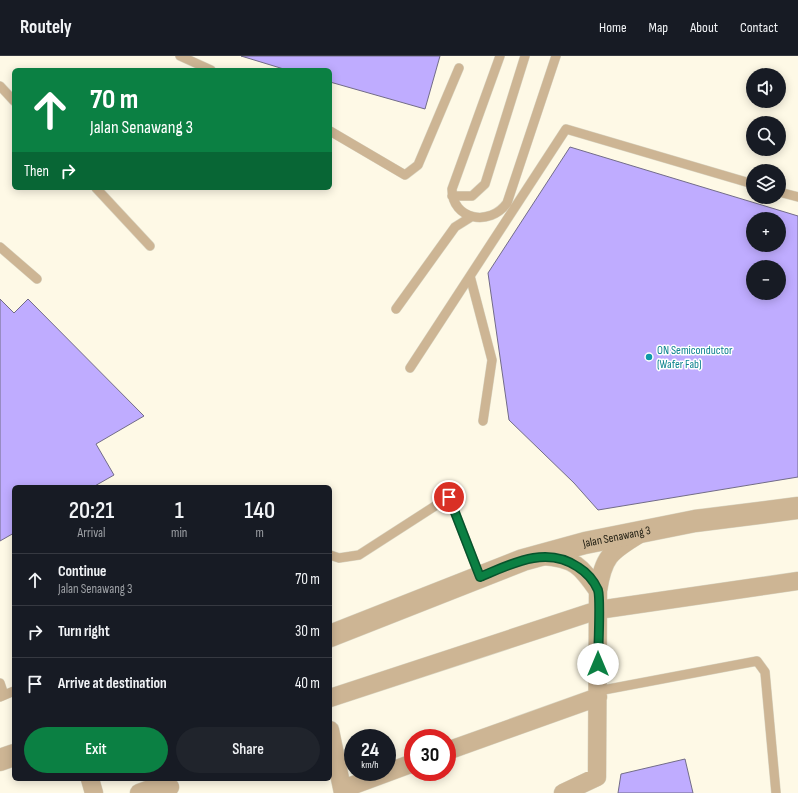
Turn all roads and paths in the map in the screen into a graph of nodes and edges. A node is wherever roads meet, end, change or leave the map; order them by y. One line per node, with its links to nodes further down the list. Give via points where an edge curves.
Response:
1 (180, 56): 5 (lane)
2 (500, 56): 13 (lane, via 455,179)
3 (525, 56): 13 (lane, via 485,184 472,196)
4 (556, 56): 15 (lane, via 507,203 489,217)
5 (207, 68)
6 (459, 68): 9 (lane, via 418,165 405,175)
7 (0, 86): 8 (lane)
8 (12, 99)
9 (332, 132)
10 (746, 182): 18 (lane, via 566,129)
11 (98, 190): 16 (lane)
12 (786, 194): 14 (lane)
13 (452, 196): 15 (lane, via 464,213)
14 (798, 197)
15 (471, 217): 20 (lane, via 455,227)
16 (150, 246)
17 (0, 247): 19 (lane)
18 (470, 276): 21 (lane); 22 (lane, via 492,360)
19 (37, 279)
20 (396, 309)
21 (410, 368)
22 (483, 421)
23 (797, 508): 24 (street, Jalan Senawang 3, via 695,521)
24 (646, 531): 26 (street, Jalan Senawang 3); 29 (street, via 619,547 607,558 601,571)
25 (332, 556): 27 (lane, via 338,558 359,555 449,497)
26 (537, 556): 27 (street, Jalan Senawang 3); 29 (street, via 561,558 573,563 585,571)
27 (480, 577): 31 (street, Jalan Senawang 3)
28 (798, 581): 30 (street)
29 (598, 591): 30 (street)
30 (598, 610): 34 (street); 36 (street)
31 (332, 635)
32 (0, 683): 35 (lane)
33 (12, 692): 35 (lane)
34 (598, 694): 38 (street); 47 (street, via 597,777); 48 (lane, via 757,661 765,672)
35 (2, 696)
36 (332, 697)
37 (332, 739): 44 (street)
38 (456, 748)
39 (12, 756): 40 (street)
40 (0, 760)
41 (404, 767): 44 (street)
42 (91, 781): 45 (street)
43 (172, 790): 46 (street, via 161,785)
44 (343, 791)
45 (94, 793)
46 (139, 793)
47 (563, 793)
48 (776, 793)

